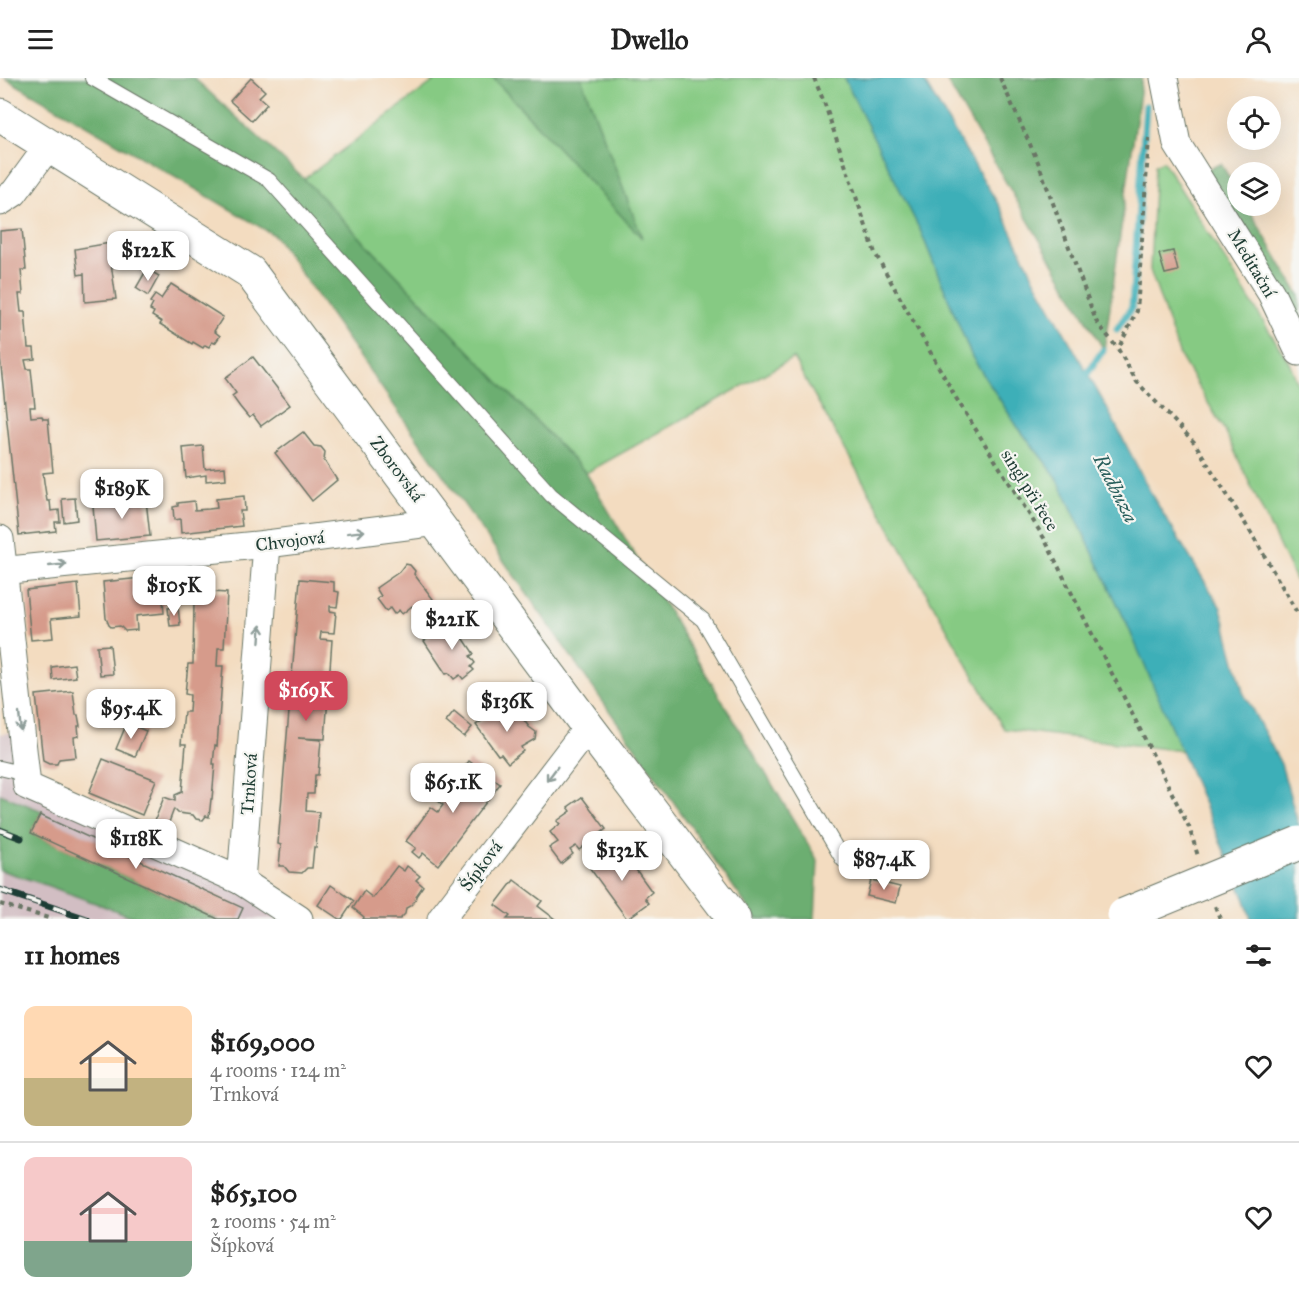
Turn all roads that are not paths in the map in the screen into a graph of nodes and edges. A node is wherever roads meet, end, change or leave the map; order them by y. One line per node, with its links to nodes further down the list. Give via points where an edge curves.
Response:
1 (92, 78): 14 (lane, via 269,180 551,495 703,620)
2 (1164, 78): 6 (street, Meditační, via 1177,144 1271,293)
3 (0, 115): 4 (street, Zborovská)
4 (49, 146): 5 (street, via 15,192); 7 (street, Zborovská, via 250,272)
5 (0, 202)
6 (1299, 352)
7 (437, 522): 9 (street, Chvojová, one-way to 7); 11 (street, Zborovská)
8 (0, 539): 10 (street)
9 (267, 544): 10 (street, Chvojová, one-way to 9); 15 (street, Trnková, one-way to 9)
10 (2, 570): 12 (street, one-way to 12)
11 (588, 727): 16 (street, Zborovská); 19 (street, Šípková, one-way to 19)
12 (18, 776): 15 (street)
13 (1299, 843): 17 (street, bridge)
14 (843, 860)
15 (241, 881): 18 (street)
16 (724, 913)
17 (1119, 917)
18 (298, 919)
19 (441, 919)

